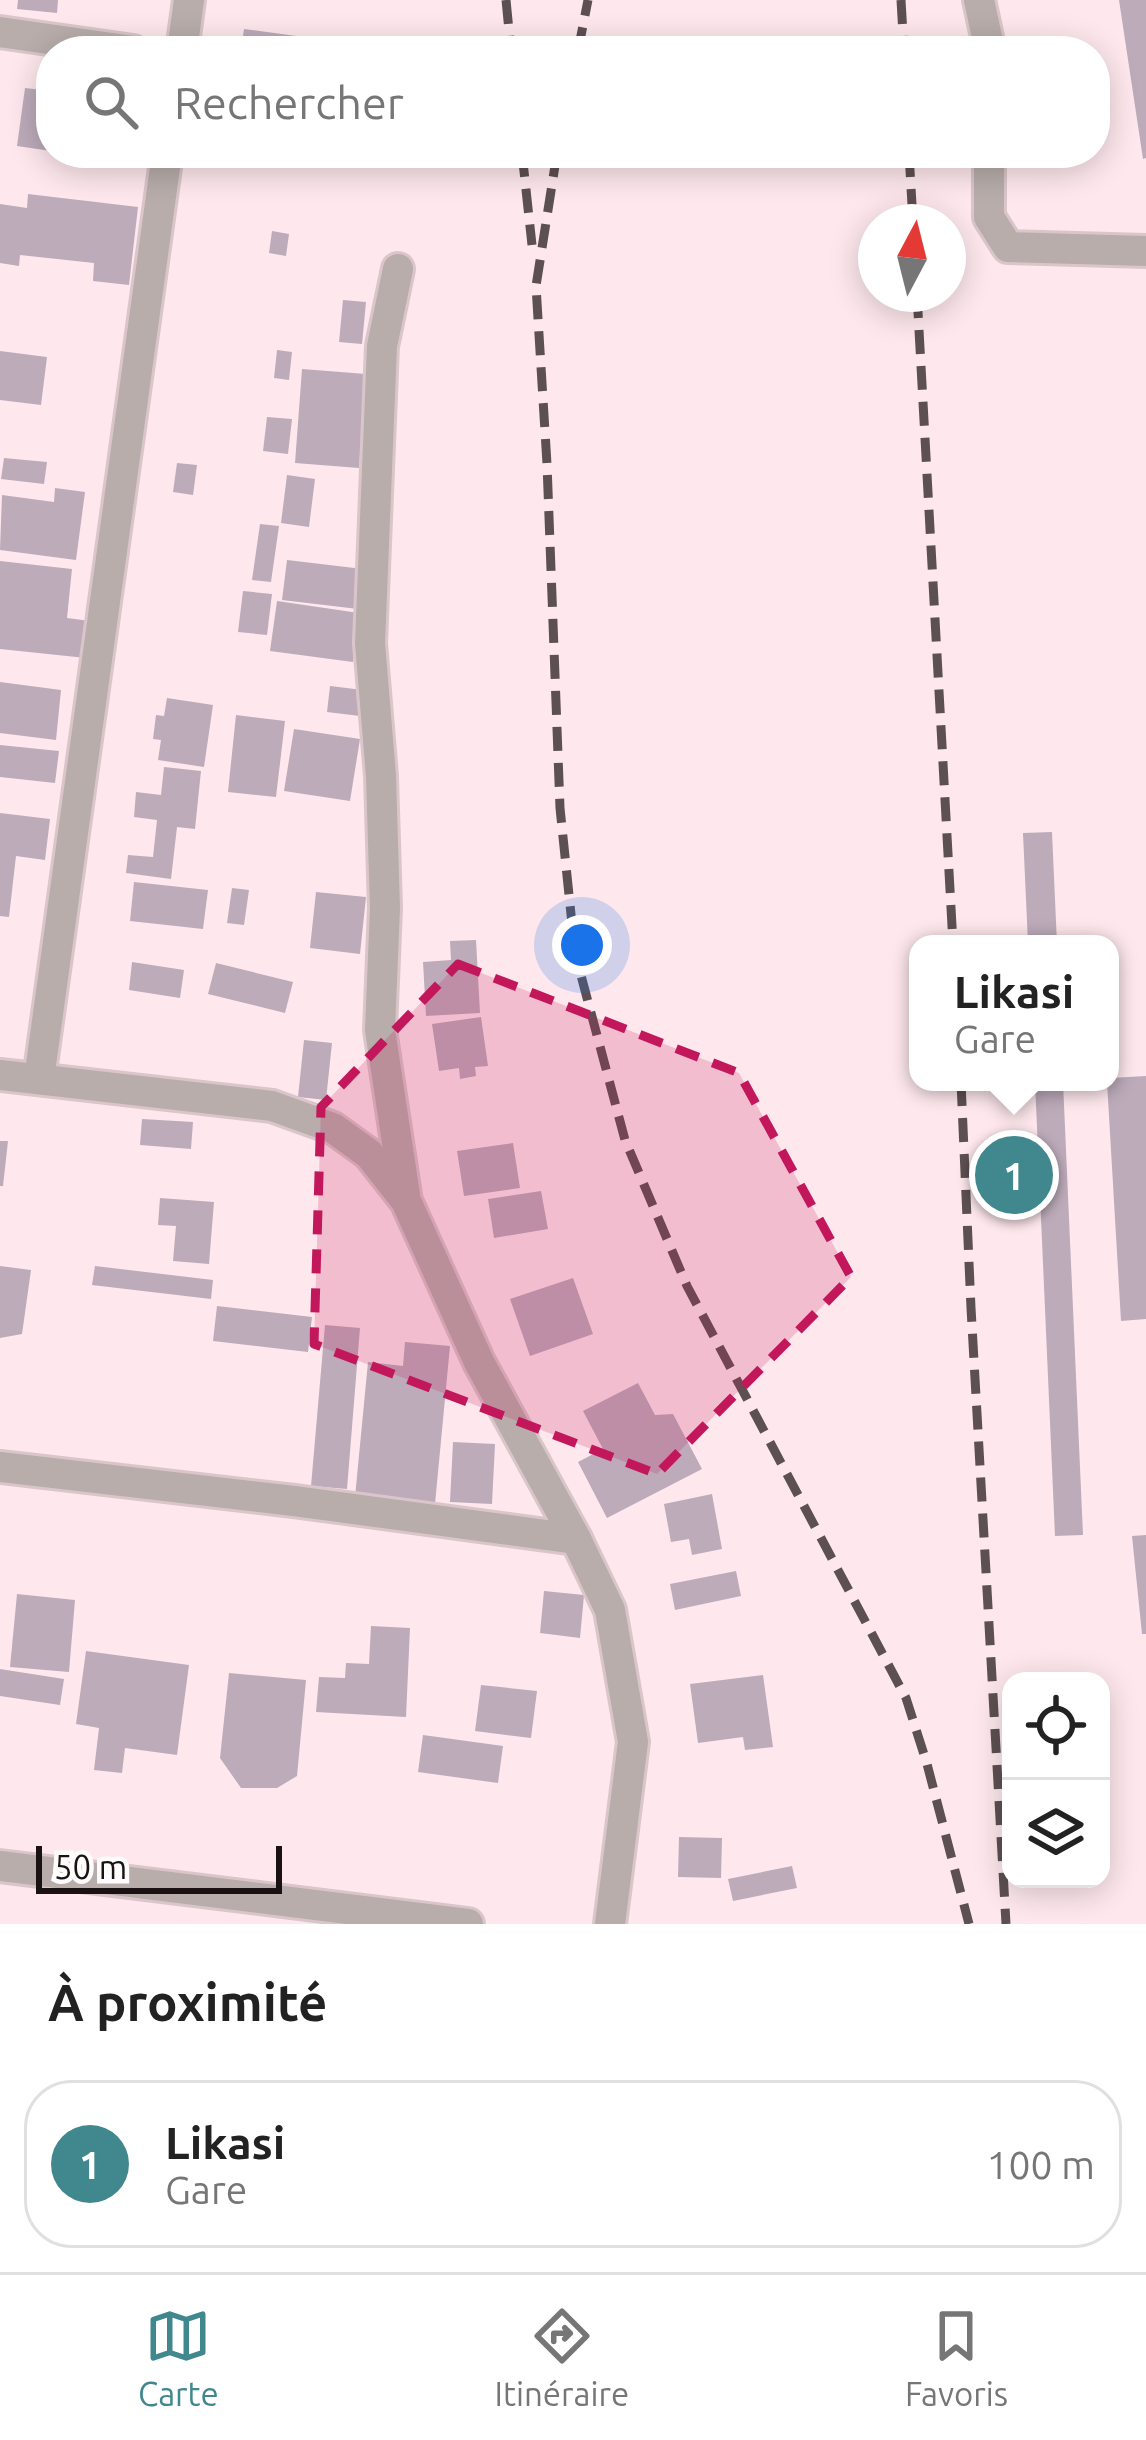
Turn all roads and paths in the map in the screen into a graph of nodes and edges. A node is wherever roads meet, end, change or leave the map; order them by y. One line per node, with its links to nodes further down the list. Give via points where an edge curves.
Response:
1 (189, 0): 4 (street)
2 (979, 0): 5 (street)
3 (0, 32): 6 (street)
4 (184, 36)
5 (988, 36)
6 (36, 37)
7 (165, 168): 12 (street)
8 (989, 168): 9 (street, via 988,217 1007,247)
9 (1146, 251)
10 (398, 269): 13 (street, via 382,346 370,643 385,908 380,1030)
11 (0, 1075): 12 (street)
12 (39, 1079): 13 (street, via 272,1106 333,1128 369,1154)
13 (406, 1201): 15 (street, via 479,1362)
14 (0, 1467): 15 (street)
15 (575, 1539): 19 (street, via 610,1610 633,1742)
16 (0, 1866): 17 (street)
17 (359, 1917): 18 (street)
18 (468, 1924)
19 (610, 1924)

